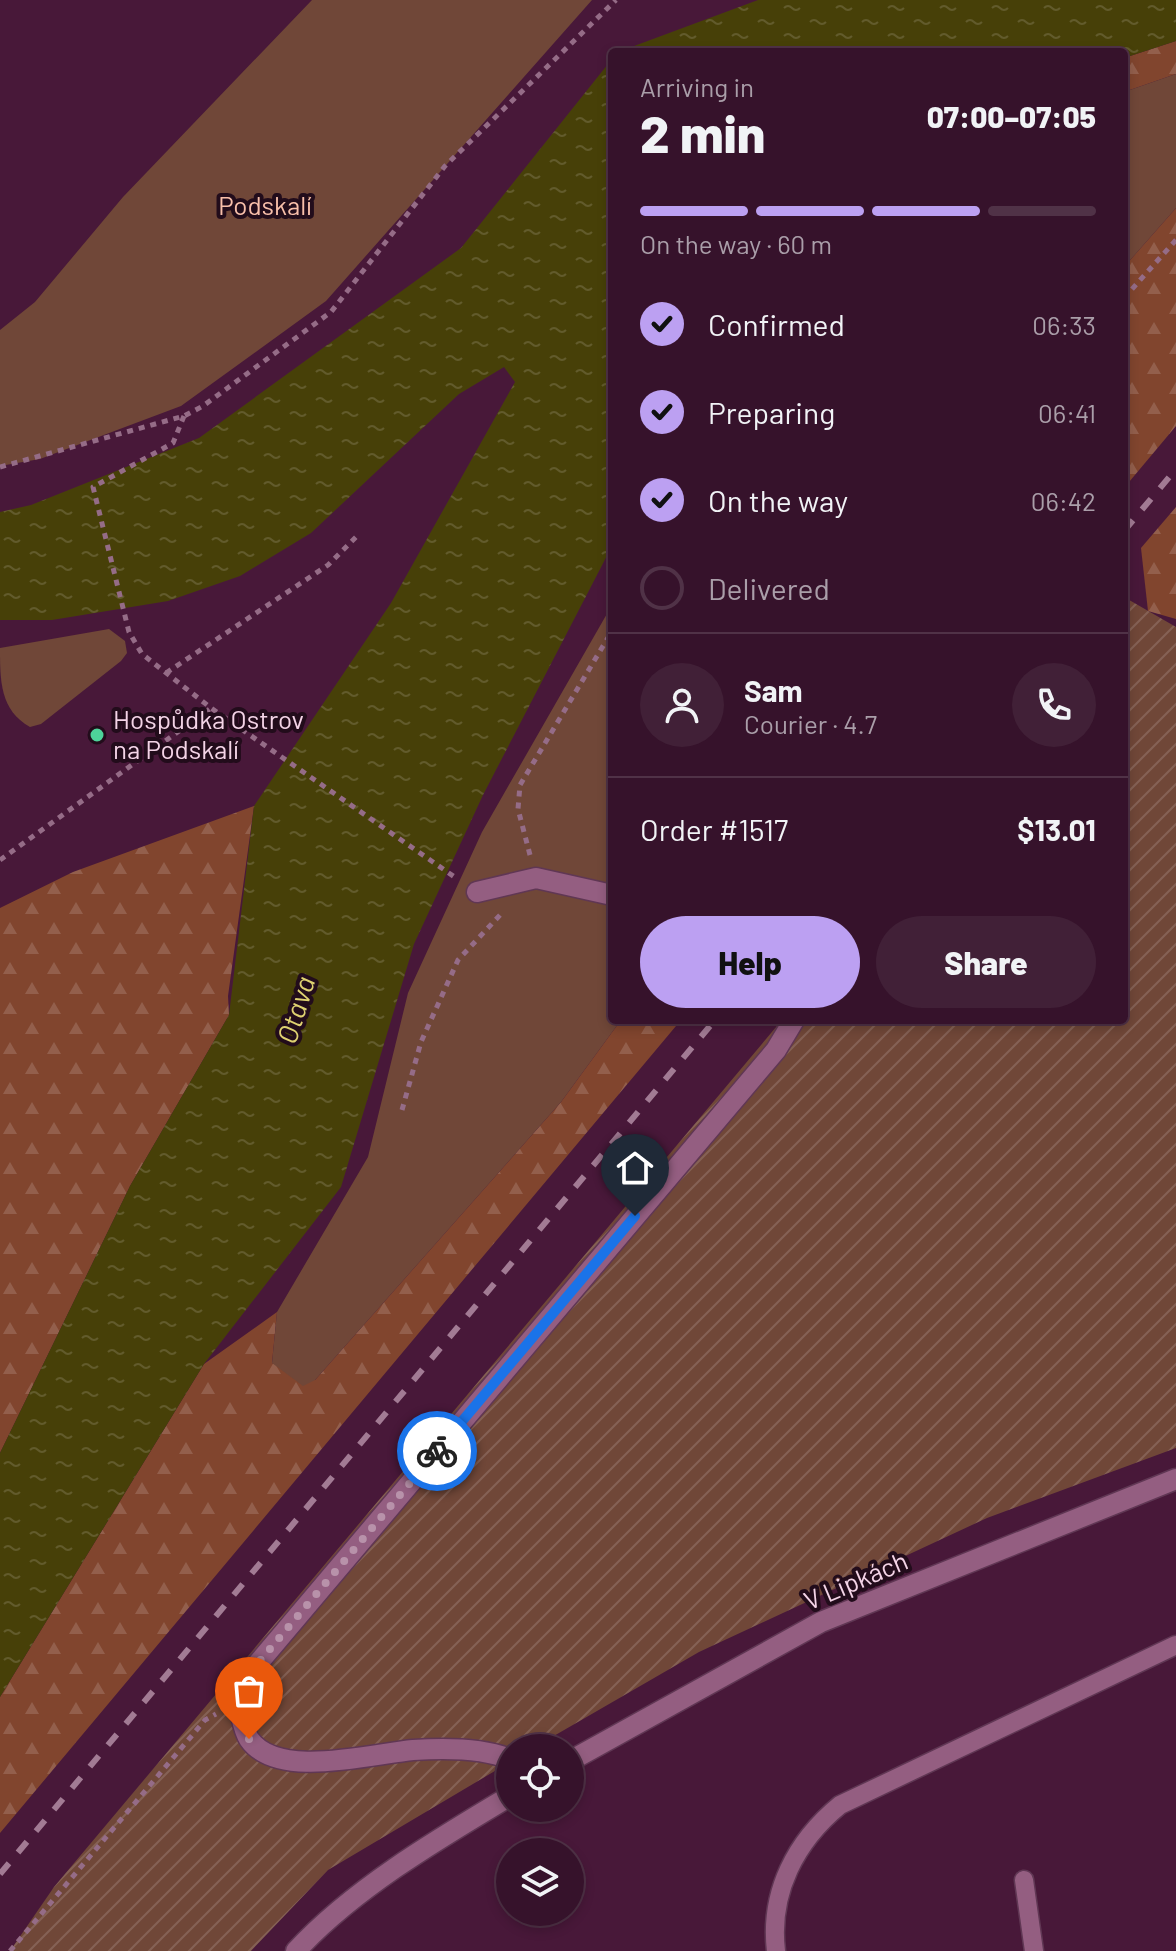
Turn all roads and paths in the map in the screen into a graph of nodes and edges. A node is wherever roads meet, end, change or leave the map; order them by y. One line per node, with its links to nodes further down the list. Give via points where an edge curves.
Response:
1 (616, 0): 4 (path, via 445,166 331,312)
2 (1176, 240): 3 (path)
3 (1128, 294)
4 (184, 416): 5 (path); 8 (path, via 173,443 93,487 129,632 142,654)
5 (0, 467)
6 (356, 537): 8 (path, via 328,565)
7 (608, 638): 11 (path, via 520,785 518,809)
8 (166, 673): 9 (path)
9 (211, 708): 10 (path); 12 (path)
10 (0, 860)
11 (536, 878): 12 (street); 13 (street)
12 (477, 892)
13 (608, 894)
14 (507, 909): 16 (path, via 458,960 421,1042)
15 (792, 1024): 19 (street, via 776,1050 254,1668)
16 (402, 1110)
17 (1176, 1479): 21 (street, V Lipkách, via 821,1622)
18 (1176, 1645): 26 (lane, via 840,1805 810,1832 788,1868 775,1915)
19 (238, 1704): 20 (street, via 249,1739 275,1760 340,1761 415,1750); 24 (path, via 205,1720)
20 (496, 1753)
21 (584, 1753)
22 (496, 1804): 25 (street, via 439,1838 316,1929)
23 (1024, 1880): 27 (lane)
24 (10, 1951)
25 (296, 1951)
26 (776, 1951)
27 (1034, 1951)

